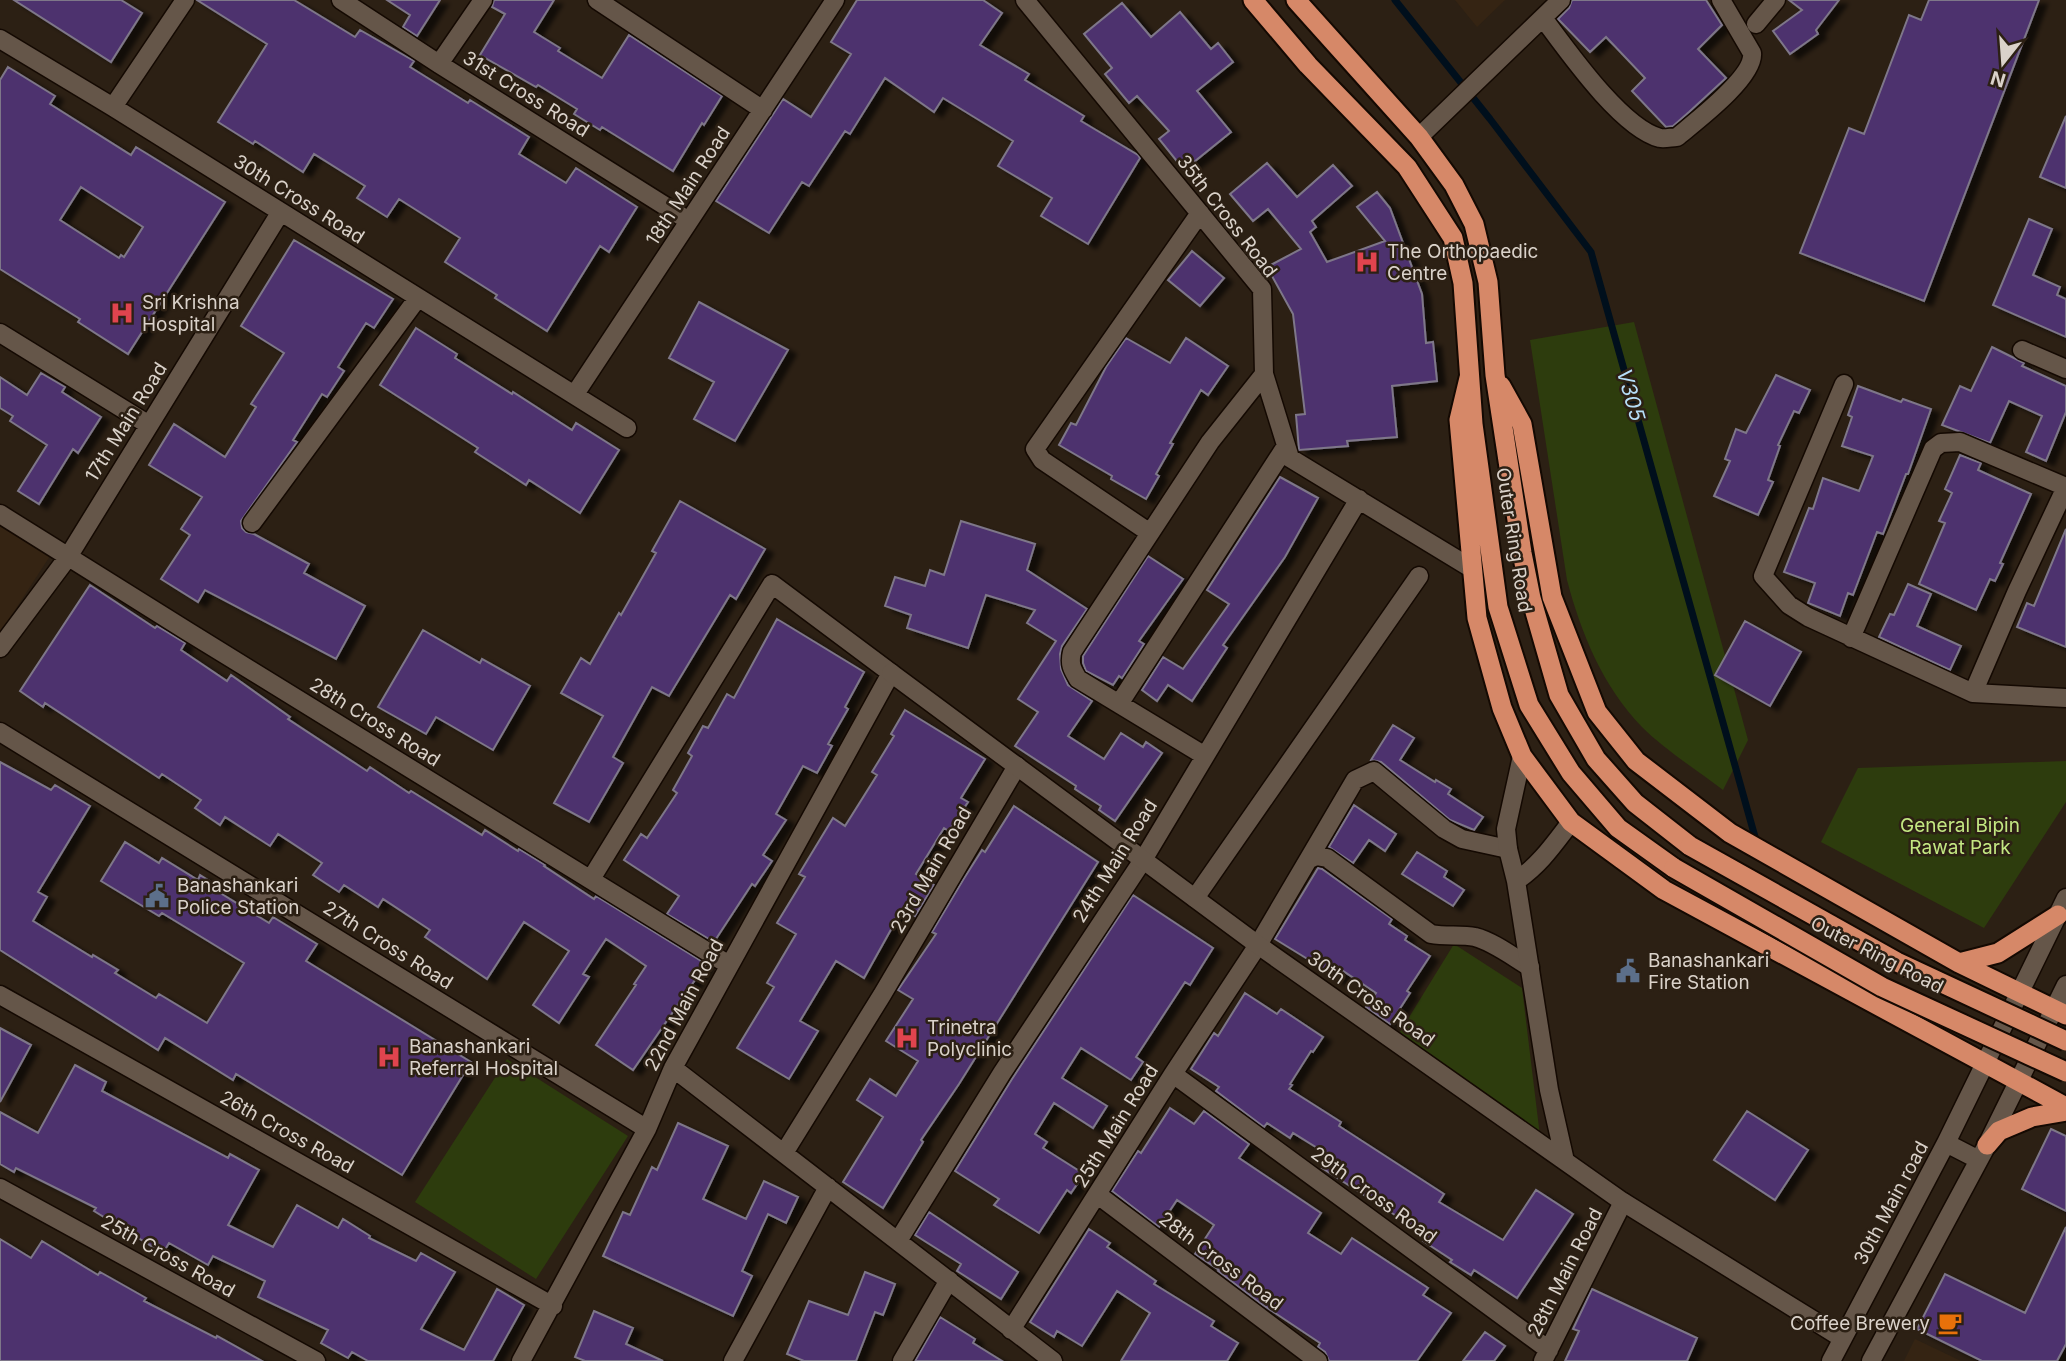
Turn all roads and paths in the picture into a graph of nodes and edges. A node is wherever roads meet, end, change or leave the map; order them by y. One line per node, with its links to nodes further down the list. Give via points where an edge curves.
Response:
1 (185, 0): 16 (street)
2 (341, 0): 15 (street, 31st Cross Road)
3 (483, 0): 15 (street)
4 (597, 0): 17 (street)
5 (835, 0): 17 (street, 18th Main Road)
6 (1025, 0): 20 (street, 35th Cross Road)
7 (1253, 0): 28 (highway, Outer Ring Road, via 1308,65 1407,167 1453,238 1463,283)
8 (1296, 0): 18 (highway, Outer Ring Road)
9 (1561, 0): 12 (street)
10 (1721, 0): 12 (street, via 1753,61 1744,75 1676,137 1660,138 1636,125 1604,95)
11 (1776, 0): 13 (street)
12 (1543, 18): 18 (street)
13 (1756, 24)
14 (0, 39): 16 (street, 30th Cross Road)
15 (439, 64): 21 (street, 31st Cross Road)
16 (113, 107): 19 (street, 30th Cross Road)
17 (763, 110): 21 (street, 18th Main Road)
18 (1419, 138): 27 (highway, Outer Ring Road, via 1454,186 1474,224 1489,282)
19 (280, 213): 22 (street, 30th Cross Road); 31 (street, 17th Main Road)
20 (1200, 213): 26 (street, 35th Cross Road, via 1262,289); 37 (street, via 1035,449 1042,460)
21 (689, 221): 30 (street, 18th Main Road)
22 (417, 299): 30 (street, 30th Cross Road); 36 (street)
23 (0, 332): 31 (street)
24 (2022, 349): 25 (street)
25 (2066, 369)
26 (1264, 374): 33 (street, 35th Cross Road); 37 (street, via 1210,442)
27 (1495, 376): 60 (highway, via 1522,424 1552,597 1597,712 1636,761 1730,833); 67 (highway, Outer Ring Road, bridge, via 1531,598 1559,695 1597,759 1635,803 1690,846 1897,962)
28 (1469, 378): 39 (highway, via 1459,420); 70 (highway, Outer Ring Road, bridge, via 1498,607 1529,705 1571,773 1618,828 1674,869 1882,986)
29 (1844, 384): 41 (street, via 1763,576 1789,605)
30 (575, 394): 32 (street, 30th Cross Road)
31 (149, 425): 38 (street, 17th Main Road)
32 (627, 428)
33 (1286, 446): 34 (street, 35th Cross Road, via 1290,458); 46 (street)
34 (1359, 499): 39 (street, 35th Cross Road); 48 (street, 24th Main Road)
35 (0, 514): 38 (street, 28th Cross Road)
36 (252, 523)
37 (1150, 533): 46 (street, via 1070,659 1078,679)
38 (68, 557): 42 (street, 17th Main Road); 55 (street, 28th Cross Road)
39 (1471, 568): 49 (highway, via 1477,618 1502,708)
40 (1419, 576): 57 (street)
41 (1851, 638): 44 (street); 44 (street, via 1933,449 1941,443 1960,442 2066,487)
42 (0, 648)
43 (891, 673): 50 (street, 30th Cross Road); 55 (street, 30th Cross Road, via 772,584); 61 (street, 22nd Main Road)
44 (1973, 693): 45 (street)
45 (2066, 698)
46 (1119, 704): 48 (street)
47 (0, 732): 74 (street, 27th Cross Road)
48 (1205, 756): 53 (street, 24th Main Road)
49 (1522, 756): 51 (highway); 52 (street, via 1506,829)
50 (1017, 766): 53 (street, 30th Cross Road); 76 (street, 23rd Main Road)
51 (1571, 822): 56 (street, via 1544,858); 68 (highway, via 1664,890)
52 (1508, 849): 54 (street, 25th Main Road, via 1453,834 1374,771 1355,780); 56 (street)
53 (1143, 860): 57 (street, 30th Cross Road); 83 (street, 24th Main Road)
54 (1308, 860): 59 (street, 25th Main Road); 62 (street, via 1327,858 1431,934 1479,938)
55 (591, 879): 61 (street, 28th Cross Road)
56 (1516, 881): 62 (street)
57 (1195, 898): 59 (street, 30th Cross Road)
58 (2062, 906): 60 (highway, via 1998,953); 64 (street, 30th Main road)
59 (1258, 945): 71 (street, 25th Main Road); 78 (street, 30th Cross Road)
60 (1959, 962): 64 (highway)
61 (729, 965): 69 (street, 22nd Main Road)
62 (1530, 967): 78 (street)
63 (2066, 985): 66 (street)
64 (2021, 994): 66 (highway); 68 (street, 30th Main road)
65 (0, 995): 85 (street, 26th Cross Road)
66 (2060, 1012): 72 (street)
67 (2066, 1041)
68 (1986, 1063): 72 (highway); 75 (street, 30th Main road)
69 (673, 1068): 74 (street, 22nd Main Road); 76 (street)
70 (2066, 1072)
71 (1173, 1073): 81 (street, 25th Main Road); 88 (street, 29th Cross Road)
72 (2018, 1081): 73 (highway); 77 (street)
73 (2066, 1109): 77 (highway, via 1999,1131)
74 (647, 1129): 85 (street, 22nd Main Road)
75 (1947, 1143): 77 (street); 87 (street, 30th Main road)
76 (784, 1153): 79 (street)
77 (1983, 1153): 96 (street)
78 (1565, 1161): 82 (street, 30th Cross Road)
79 (828, 1187): 83 (street); 91 (street)
80 (0, 1188): 89 (street, 25th Cross Road)
81 (1098, 1195): 86 (street, 25th Main Road); 94 (street, 28th Cross Road)
82 (1623, 1202): 87 (street, 30th Cross Road); 88 (street, 28th Main Road)
83 (898, 1241): 84 (street)
84 (949, 1280): 86 (street); 92 (street)
85 (553, 1306): 90 (street, 22nd Main Road)
86 (1011, 1329): 93 (street)
87 (1842, 1338): 95 (street, 30th Main road)
88 (1546, 1355)
89 (316, 1361)
90 (521, 1361)
91 (733, 1361)
92 (902, 1361)
93 (1053, 1361)
94 (1318, 1361)
95 (1831, 1361)
96 (1871, 1361)

